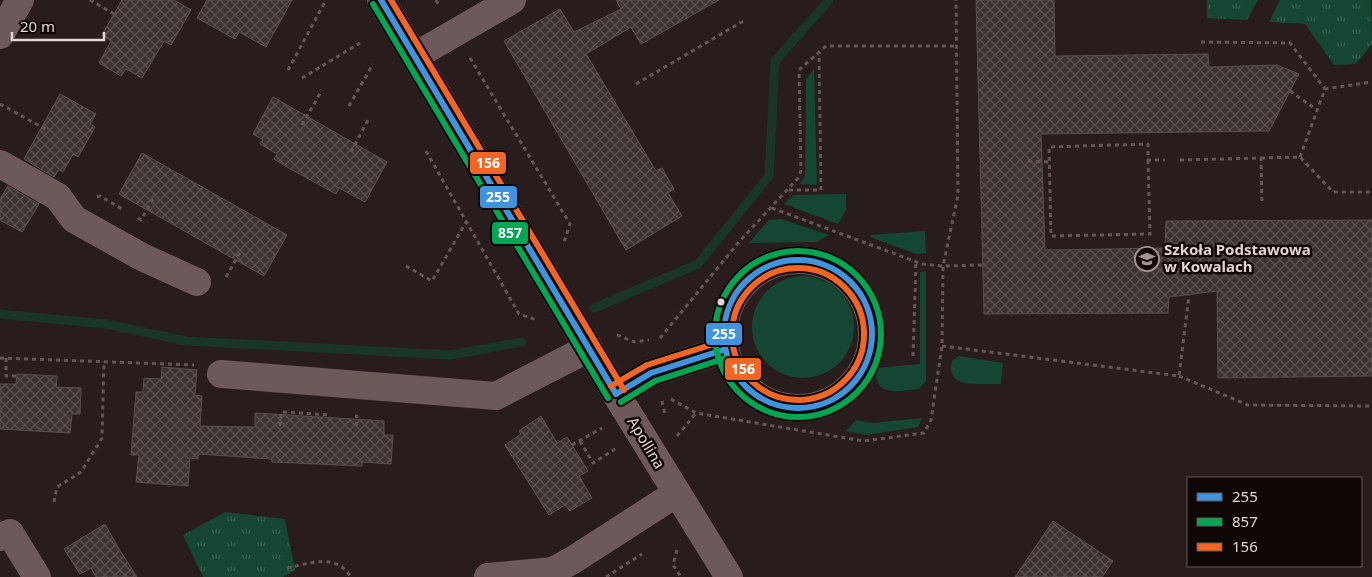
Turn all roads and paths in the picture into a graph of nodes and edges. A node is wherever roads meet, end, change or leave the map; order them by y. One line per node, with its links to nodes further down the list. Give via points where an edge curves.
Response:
1 (20, 0): 11 (street)
2 (90, 0): 8 (path)
3 (326, 0): 18 (path)
4 (380, 0): 16 (street, Apollina)
5 (436, 0): 10 (path)
6 (512, 0): 10 (street)
7 (956, 0): 14 (path)
8 (114, 14)
9 (745, 20): 21 (path)
10 (455, 32): 16 (street); 45 (path, via 570,224)
11 (0, 35)
12 (1201, 42): 22 (path, via 1290,43)
13 (360, 43): 19 (path)
14 (956, 46): 15 (path, via 826,46); 49 (path, via 958,195)
15 (819, 52): 40 (path, via 799,70 801,170); 40 (path, via 821,190)
16 (415, 56): 52 (street, Apollina)
17 (373, 64): 26 (path)
18 (288, 70)
19 (302, 78)
20 (1372, 82): 22 (path)
21 (636, 84)
22 (1325, 89): 27 (path)
23 (322, 90): 29 (path)
24 (1290, 91): 27 (path)
25 (0, 104): 30 (path)
26 (349, 106)
27 (1317, 110): 32 (path)
28 (369, 118): 31 (path)
29 (302, 125)
30 (49, 132)
31 (351, 152)
32 (1300, 157): 33 (path); 41 (path, via 1333,192)
33 (1261, 158): 36 (path); 42 (path)
34 (1148, 160): 35 (path); 38 (path, via 1148,144 1049,147); 38 (path, via 1150,234 1051,236)
35 (1165, 160)
36 (1180, 160)
37 (1028, 161): 38 (path)
38 (1050, 162)
39 (0, 164): 50 (street, via 58,197 74,219 142,257)
40 (789, 190): 43 (path)
41 (1372, 192)
42 (1262, 205)
43 (772, 208): 46 (path); 53 (path, via 739,242 659,339)
44 (466, 221): 48 (path, via 432,281)
45 (561, 251)
46 (916, 262): 49 (path); 56 (path)
47 (983, 265): 49 (path)
48 (406, 266)
49 (943, 266): 54 (path)
50 (197, 282)
51 (1188, 295): 63 (path)
52 (599, 340): 53 (path); 61 (street, via 496,396); 64 (street, Apollina)
53 (635, 342): 60 (path)
54 (942, 346): 63 (path); 66 (path, via 932,420 924,433 864,440)
55 (723, 350): 55 (street, via 741,385 766,401 774,406 814,408 848,390 869,360 873,325 860,291 833,266 790,258 750,274 725,310); 60 (street)
56 (912, 356)
57 (0, 358): 58 (path)
58 (6, 358): 59 (path); 62 (path, via 6,376)
59 (104, 361): 61 (path, via 199,365); 77 (path, via 102,438 81,472 57,487)
60 (651, 373): 64 (street); 66 (path, via 661,393)
61 (221, 374)
62 (17, 376)
63 (1179, 376): 65 (path, via 1248,405)
64 (616, 394): 76 (street, Apollina)
65 (1372, 406)
66 (696, 413): 72 (path)
67 (338, 416): 69 (path, via 281,412)
68 (348, 416): 71 (path, via 357,416)
69 (280, 426)
70 (604, 426): 73 (path)
71 (356, 430)
72 (676, 438)
73 (580, 441): 74 (path); 75 (path, via 593,463)
74 (572, 445)
75 (617, 448)
76 (677, 493): 82 (street, via 553,570); 83 (street, Apollina)
77 (54, 502)
78 (0, 537): 80 (street, via 10,533)
79 (287, 568): 81 (path, via 315,561 334,562 346,569)
80 (37, 577)
81 (351, 577)
82 (488, 577)
83 (729, 577)

